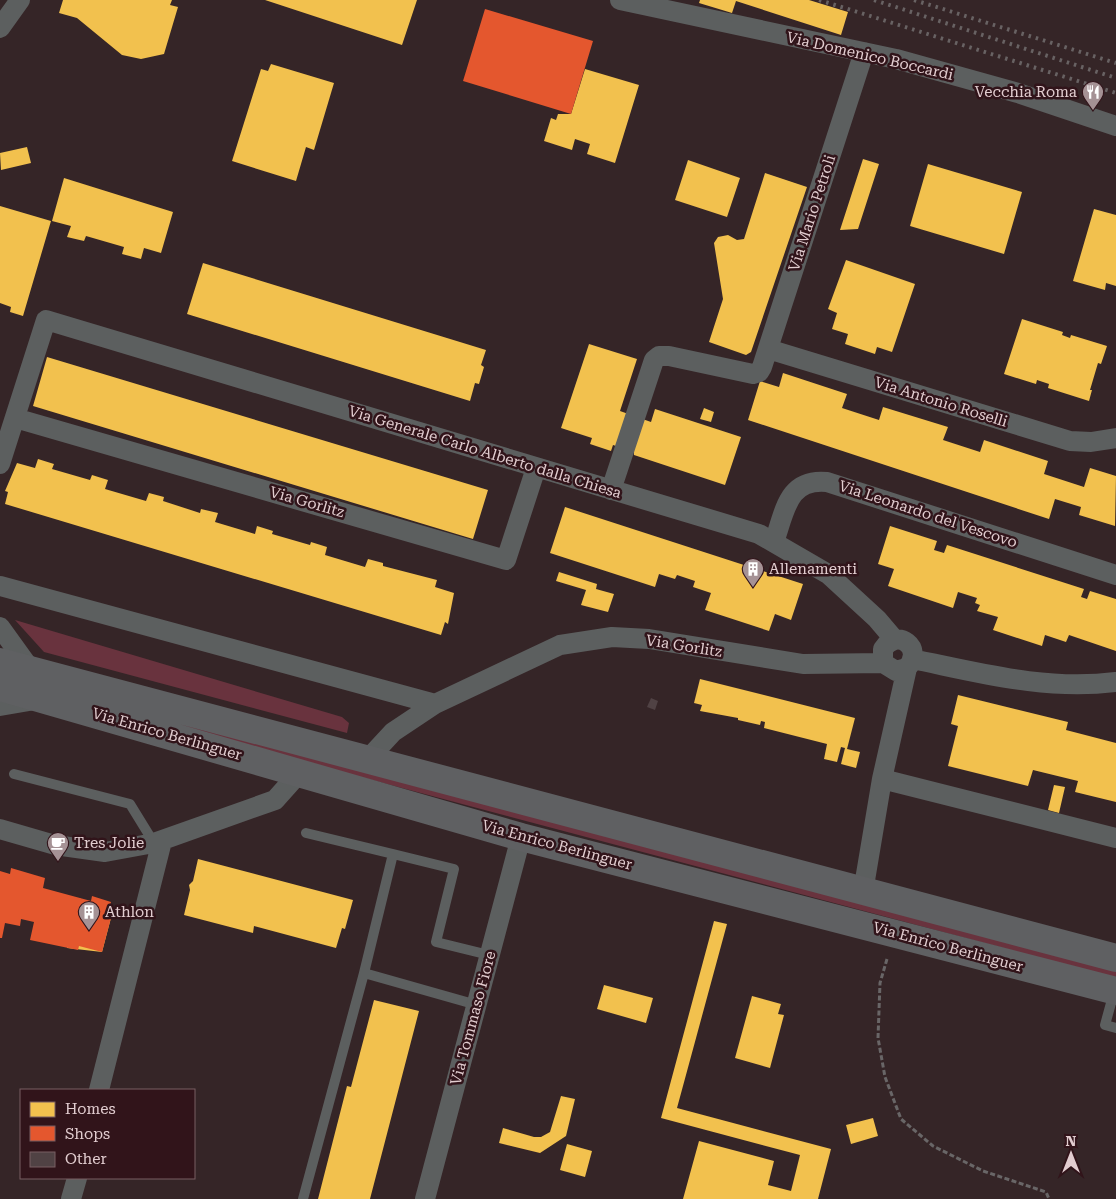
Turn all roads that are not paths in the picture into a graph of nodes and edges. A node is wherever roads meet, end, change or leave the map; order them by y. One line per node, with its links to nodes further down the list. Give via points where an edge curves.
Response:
1 (20, 0): 3 (street)
2 (620, 0): 4 (street, Via Domenico Boccardi)
3 (0, 28)
4 (864, 52): 5 (street, Via Domenico Boccardi, via 1018,93); 6 (street, Via Mario Petroli)
5 (1116, 126)
6 (768, 349): 8 (street, Via Antonio Roselli, via 1070,441); 11 (street, Via Mario Petroli, via 758,372 752,374 669,356 659,356 654,360)
7 (15, 418): 9 (street); 10 (street, Via Gorlitz, via 506,560); 10 (street, Via Generale Carlo Alberto dalla Chiesa, via 46,320)
8 (1116, 438)
9 (0, 464)
10 (536, 468): 11 (street, Via Generale Carlo Alberto dalla Chiesa)
11 (610, 490): 12 (street, Via Generale Carlo Alberto dalla Chiesa, via 758,534)
12 (774, 542): 13 (street, Via Leonardo del Vescovo, via 795,490 805,483 827,482); 16 (street, Via Generale Carlo Alberto dalla Chiesa, via 828,574 877,619)
13 (1116, 575)
14 (0, 586): 24 (street)
15 (0, 627): 20 (street)
16 (894, 640): 18 (street, via 882,648); 19 (street, via 909,644 913,654)
17 (0, 662): 20 (main road, Via Enrico Berlinguer)
18 (883, 663): 19 (street, via 896,671); 24 (street, Via Gorlitz, via 804,664 650,640 612,638 560,645)
19 (910, 664): 21 (street, via 1060,686); 29 (street)
20 (31, 670): 26 (main road, Via Enrico Berlinguer)
21 (1116, 682)
22 (0, 688): 23 (main road, Via Enrico Berlinguer)
23 (44, 700): 25 (street); 27 (main road, Via Enrico Berlinguer)
24 (435, 704): 26 (street, Via Gorlitz, via 393,732)
25 (0, 706)
26 (368, 759): 36 (main road, Via Enrico Berlinguer)
27 (300, 772): 32 (main road, Via Enrico Berlinguer); 34 (street, via 275,800)
28 (14, 774): 34 (lane, via 130,804)
29 (882, 779): 33 (street); 36 (street)
30 (0, 829): 34 (street, via 55,845 105,852)
31 (306, 833): 35 (lane)
32 (521, 836): 37 (street, Via Tommaso Fiore); 40 (main road, Via Enrico Berlinguer)
33 (1116, 838)
34 (158, 842): 43 (street)
35 (393, 854): 37 (lane, via 454,869 436,942); 39 (lane)
36 (863, 892): 38 (main road, Via Enrico Berlinguer)
37 (489, 955): 41 (street, Via Tommaso Fiore)
38 (1116, 958)
39 (364, 973): 41 (lane); 46 (lane)
40 (1115, 991): 42 (lane, via 1105,1025)
41 (477, 1005): 47 (street, Via Tommaso Fiore)
42 (1116, 1028)
43 (99, 1089)
44 (77, 1179): 45 (street)
45 (71, 1199)
46 (303, 1199)
47 (425, 1199)

